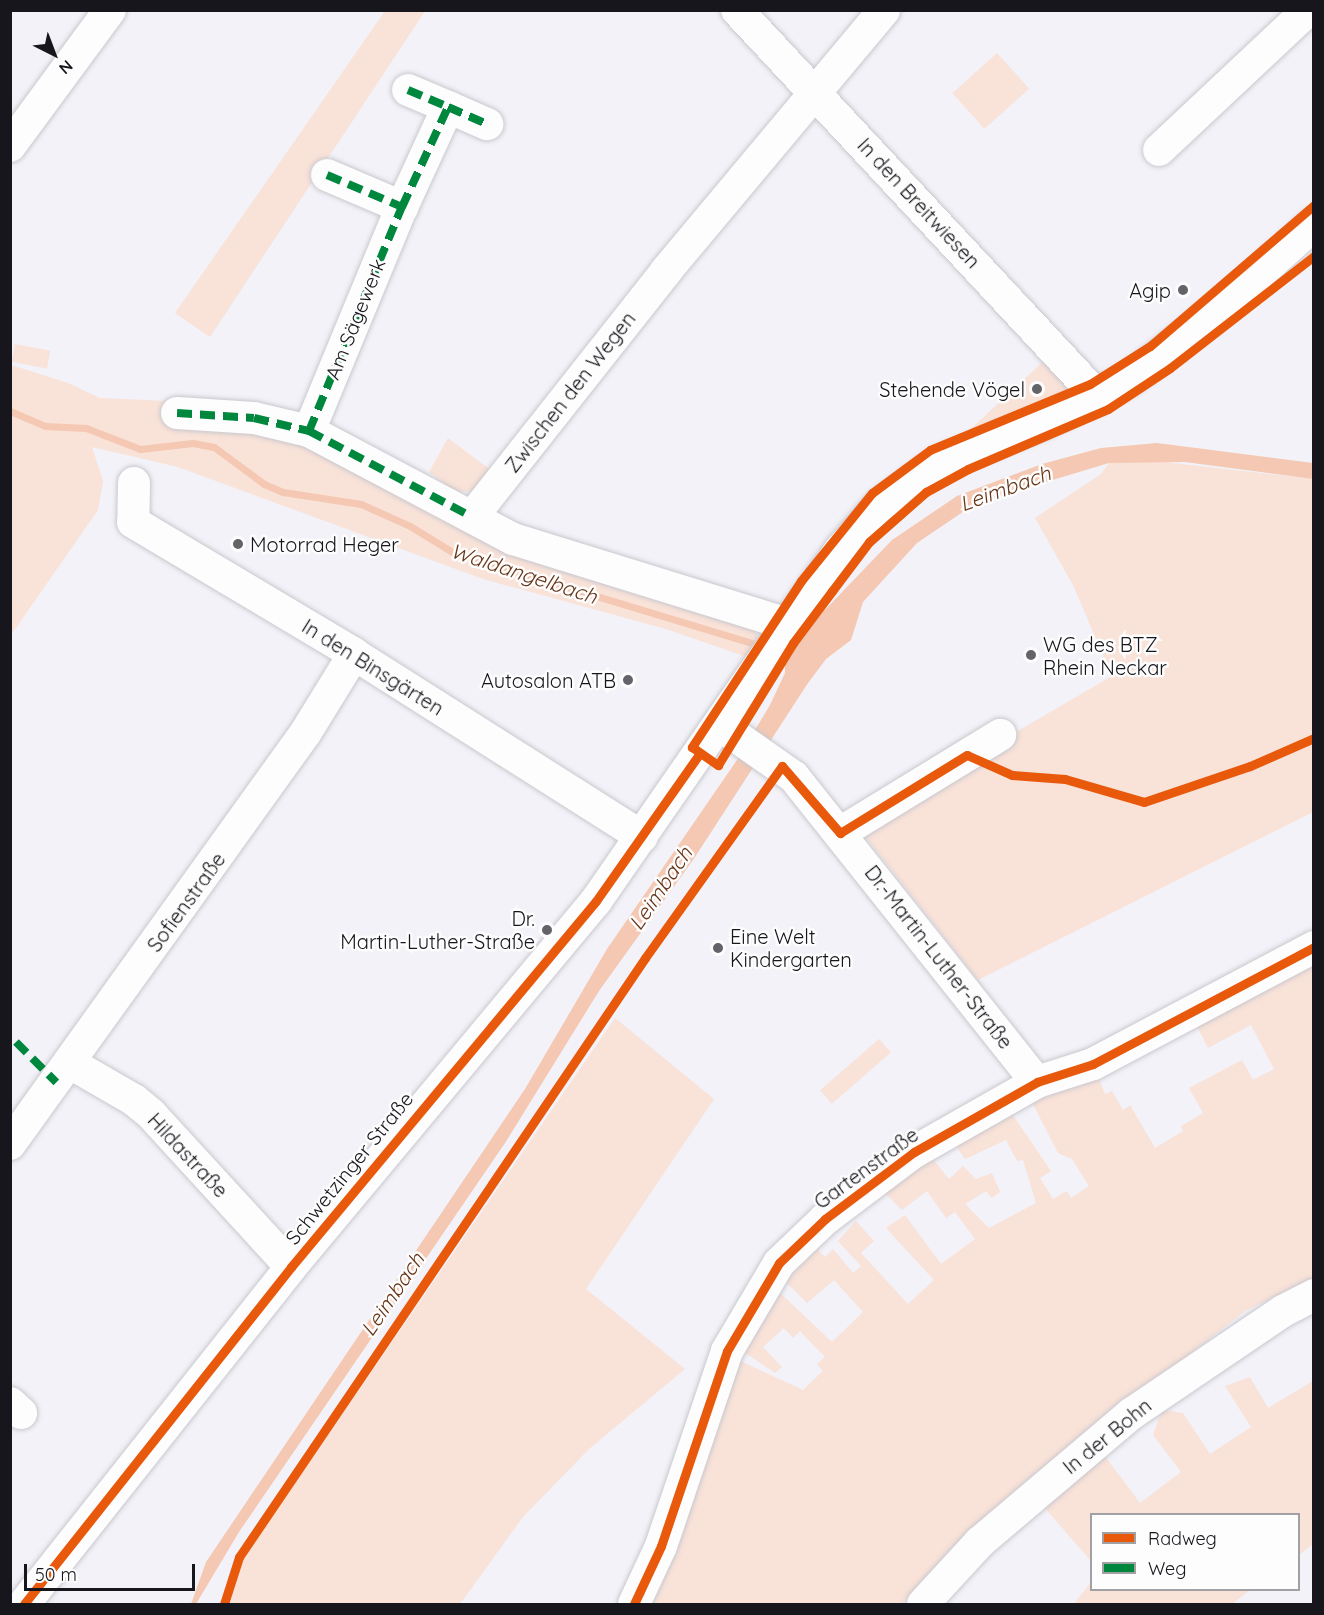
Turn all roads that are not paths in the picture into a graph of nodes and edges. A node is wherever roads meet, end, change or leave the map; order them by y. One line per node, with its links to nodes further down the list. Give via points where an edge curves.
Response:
1 (110, 10): 9 (street)
2 (737, 10): 6 (street, In den Breitwiesen)
3 (884, 10): 6 (street, Zwischen den Wegen)
4 (1308, 10): 10 (street)
5 (408, 90): 7 (street)
6 (815, 93): 14 (street, In den Breitwiesen); 18 (street, Zwischen den Wegen, via 666,271)
7 (448, 107): 8 (street); 12 (street, Am Sägewerk)
8 (487, 124)
9 (10, 146)
10 (1160, 150)
11 (327, 175): 12 (street)
12 (402, 207): 16 (street, Am Sägewerk)
13 (1314, 225): 14 (street, Schwetzinger Straße, via 1165,354)
14 (1098, 397): 19 (street, Schwetzinger Straße, via 939,463 912,479 878,507 841,549)
15 (177, 413): 16 (street, via 254,418)
16 (309, 431): 18 (street)
17 (134, 483): 20 (street, In den Binsgärten, via 133,522)
18 (472, 517): 19 (street, via 513,539)
19 (784, 630): 21 (street, Schwetzinger Straße, via 761,663)
20 (354, 654): 24 (street, In den Binsgärten); 26 (street, Sofienstraße, via 300,741)
21 (731, 733): 23 (street, Dr.-Martin-Luther-Straße, via 778,763); 24 (street, Schwetzinger Straße)
22 (1000, 735): 23 (street)
23 (840, 833): 27 (street, Dr.-Martin-Luther-Straße)
24 (642, 837): 29 (street, Schwetzinger Straße, via 596,902)
25 (1314, 946): 27 (street, Gartenstraße, via 1093,1064)
26 (70, 1063): 28 (street, Sofienstraße); 29 (street, Hildastraße, via 151,1114)
27 (1037, 1082): 32 (street, Gartenstraße, via 914,1152 825,1219 779,1263 727,1351 661,1546)
28 (10, 1144)
29 (291, 1267): 31 (street, Schwetzinger Straße)
30 (1314, 1295): 33 (street, In der Bohn, via 1283,1311 1131,1413 980,1542)
31 (24, 1605)
32 (634, 1605)
33 (923, 1605)

